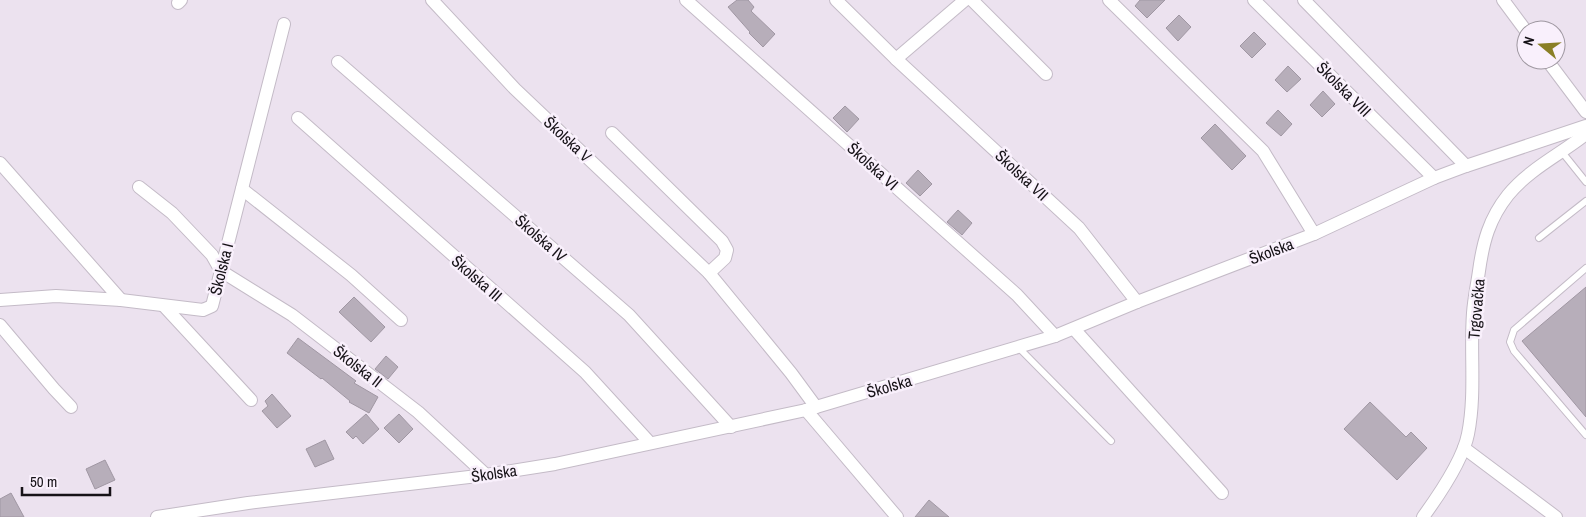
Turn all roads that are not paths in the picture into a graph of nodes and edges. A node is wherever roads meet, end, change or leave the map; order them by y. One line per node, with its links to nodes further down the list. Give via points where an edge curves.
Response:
1 (432, 0): 33 (street, Školska V, via 515,89)
2 (686, 0): 41 (street, Školska VI, via 1017,295)
3 (836, 0): 12 (street, Školska VII)
4 (965, 0): 12 (street)
5 (972, 0): 15 (street)
6 (1109, 0): 29 (street, via 1263,151)
7 (1254, 0): 24 (street, Školska VIII)
8 (1304, 0): 23 (street)
9 (1503, 0): 10 (street)
10 (1518, 20)
11 (284, 24): 27 (street, Školska I)
12 (896, 59): 36 (street, Školska VII, via 1079,228)
13 (338, 62): 46 (street, Školska IV, via 629,315)
14 (1554, 70): 16 (street)
15 (1046, 74)
16 (1586, 112)
17 (298, 118): 49 (street, Školska III, via 585,372)
18 (1586, 126): 23 (street, Školska)
19 (612, 132): 33 (street, via 722,241 727,250 725,258)
20 (1586, 134): 21 (street, Trgovačka)
21 (1562, 152): 25 (lane); 50 (street, Trgovačka, via 1509,194 1492,219 1483,242 1473,312 1471,408)
22 (0, 163): 35 (street)
23 (1466, 166): 24 (street, Školska)
24 (1434, 178): 29 (street, Školska)
25 (1586, 182)
26 (138, 187): 32 (street, via 172,212 212,255)
27 (242, 189): 32 (street, Školska I); 38 (street, via 351,275)
28 (1586, 201): 30 (lane)
29 (1314, 234): 36 (street, Školska)
30 (1539, 238)
31 (1586, 268): 47 (lane, via 1514,330 1510,342 1514,351)
32 (221, 271): 37 (street, Školska I, via 209,308); 51 (street, Školska II, via 292,315 418,412)
33 (709, 273): 45 (street, Školska V, via 791,373)
34 (0, 300): 35 (street, Školska I, via 56,296)
35 (121, 300): 37 (street, Školska I)
36 (1137, 302): 40 (street, Školska)
37 (164, 306): 43 (street)
38 (401, 320)
39 (0, 325): 44 (street)
40 (1074, 329): 41 (street, Školska); 52 (street)
41 (1055, 336): 42 (street, Školska)
42 (1018, 348): 45 (street, Školska); 48 (lane)
43 (251, 400)
44 (71, 407)
45 (811, 409): 46 (street, Školska); 54 (street, Školska V)
46 (731, 427): 49 (street, Školska)
47 (1586, 434)
48 (1111, 441)
49 (650, 443): 51 (street, Školska)
50 (1464, 448): 55 (street, Trgovačka); 56 (street)
51 (486, 475): 53 (street, Školska)
52 (1222, 493)
53 (158, 517)
54 (897, 517)
55 (1423, 517)
56 (1556, 517)

